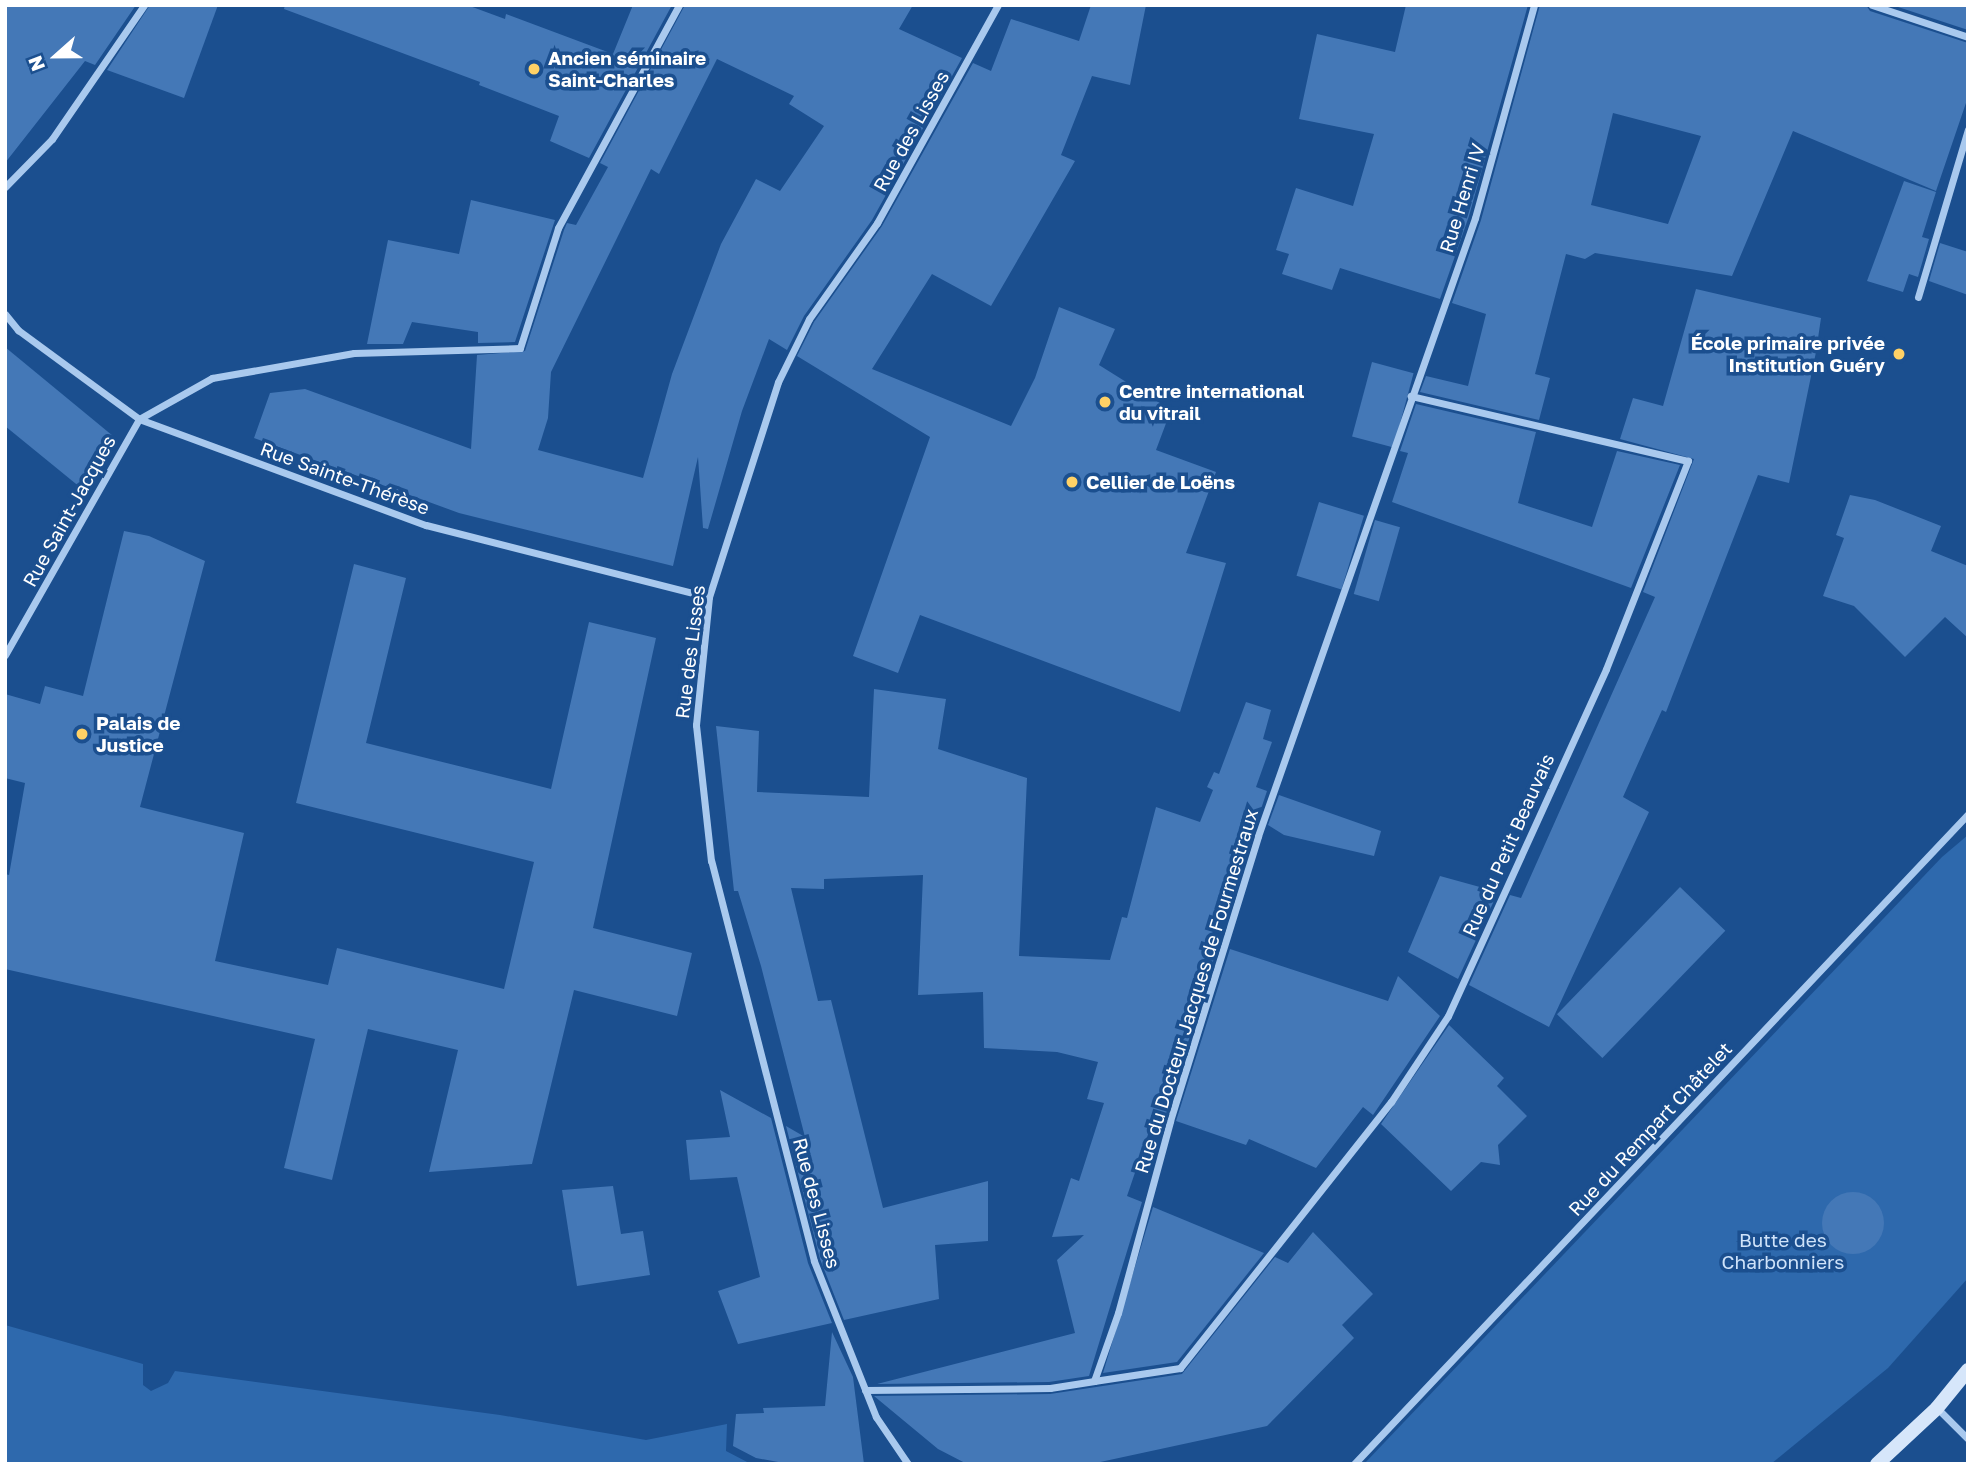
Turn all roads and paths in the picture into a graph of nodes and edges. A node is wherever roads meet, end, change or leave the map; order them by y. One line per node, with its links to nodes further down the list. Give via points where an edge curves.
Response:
1 (144, 5): 8 (street, via 52,139)
2 (679, 5): 12 (street, via 558,229 520,348 354,353 212,378)
3 (999, 5): 13 (street, Rue des Lisses, via 877,223 809,319 778,382)
4 (1534, 5): 11 (street, Rue Henri IV, via 1475,218)
5 (1871, 5): 6 (street)
6 (1968, 37)
7 (1968, 129): 9 (street)
8 (5, 187)
9 (1918, 297)
10 (5, 314): 12 (street, Rue Sainte-Thérèse, via 18,330)
11 (1410, 396): 17 (street, Rue du Docteur Jacques de Fourmestraux, via 1258,836); 17 (street, Rue du Petit Beauvais, via 1688,461 1606,669 1448,1016 1391,1102 1180,1368)
12 (139, 418): 13 (street, Rue Sainte-Thérèse, via 426,525); 14 (street, Rue Saint-Jacques)
13 (709, 597): 18 (street, Rue des Lisses, via 695,725 711,860 814,1261)
14 (5, 655)
15 (1968, 814): 22 (street, Rue du Rempart Châtelet)
16 (1968, 1370): 19 (main road)
17 (1094, 1381): 18 (street, via 1050,1388)
18 (865, 1390): 21 (street, Rue des Lisses, via 890,1443)
19 (1937, 1408): 20 (street); 23 (main road)
20 (1968, 1439)
21 (908, 1464)
22 (1354, 1464)
23 (1877, 1464)

